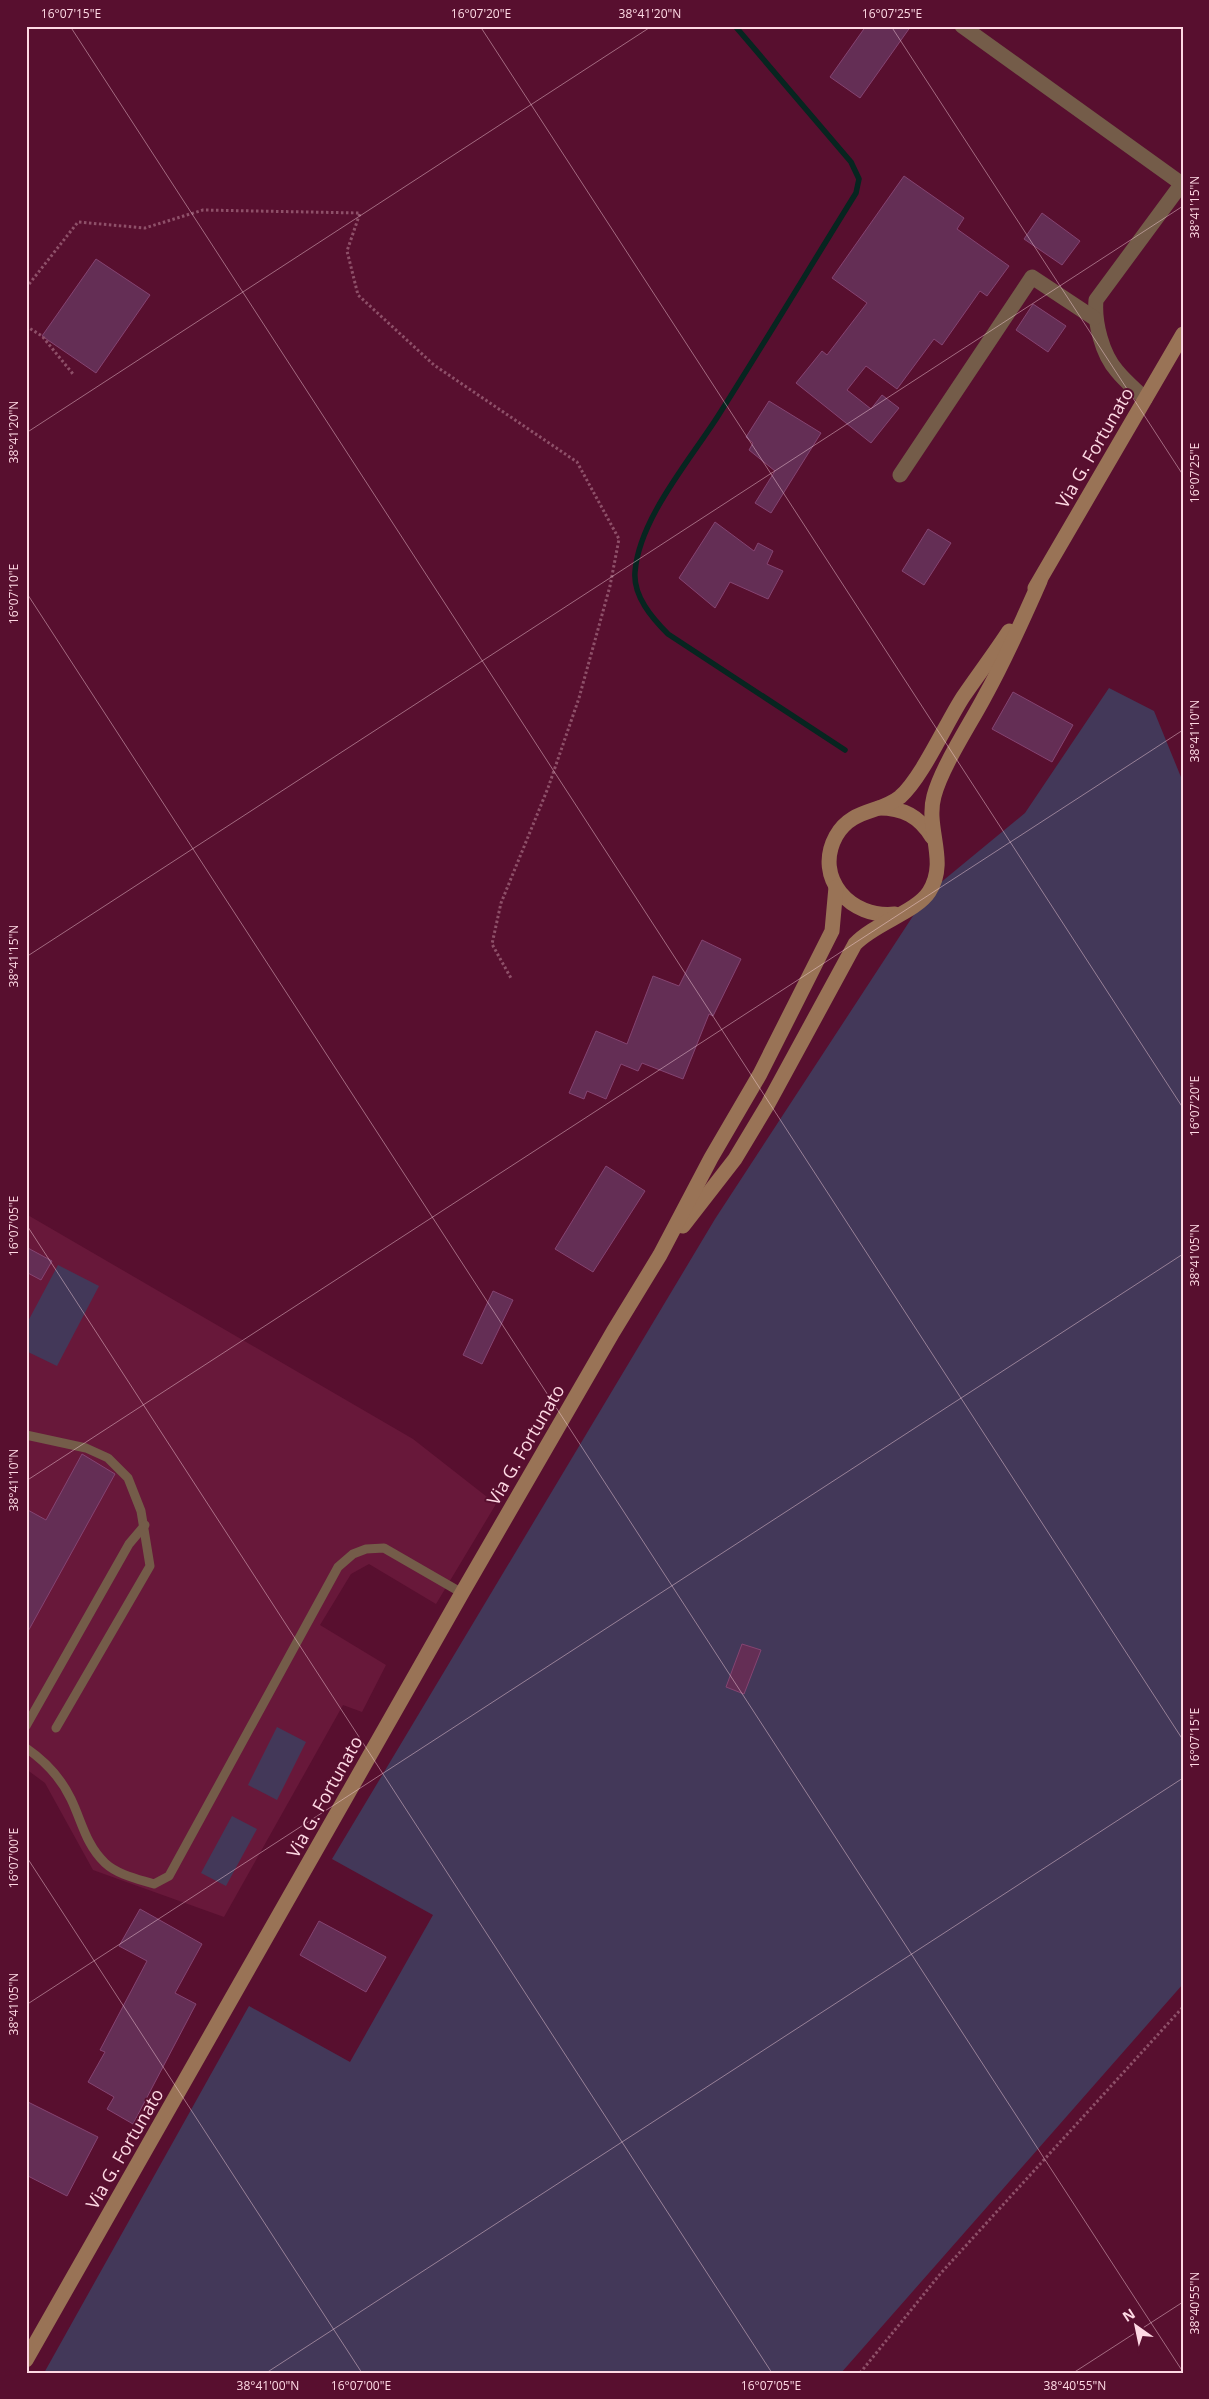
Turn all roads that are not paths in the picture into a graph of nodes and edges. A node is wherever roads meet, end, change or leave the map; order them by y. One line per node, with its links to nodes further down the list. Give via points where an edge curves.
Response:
1 (962, 26): 2 (street)
2 (1182, 183): 3 (street, via 1096,300)
3 (1094, 318): 5 (street, via 1115,370); 6 (street, via 1032,277)
4 (1183, 334): 5 (main road, Via G. Fortunato)
5 (1145, 399): 7 (main road, Via G. Fortunato)
6 (900, 475)
7 (1040, 581): 8 (main road, via 920,771 900,797); 9 (main road, via 999,672 934,796 931,818)
8 (878, 808): 9 (main road, via 895,808 912,814 925,825); 10 (main road, via 861,812 846,822 836,836 830,853 830,870)
9 (934, 840): 11 (main road, via 938,858 936,876 928,893 916,906)
10 (836, 887): 11 (main road, via 847,901 862,911 880,916); 12 (main road, via 832,931 760,1074)
11 (899, 914): 12 (main road, via 866,932 855,944 735,1159)
12 (660, 1255): 15 (main road, Via G. Fortunato)
13 (26, 1435): 14 (lane, via 86,1448 108,1458 128,1478)
14 (145, 1525): 16 (lane, via 128,1544); 17 (lane, via 150,1566)
15 (462, 1593): 18 (lane, via 384,1548 359,1551 338,1566 169,1876 154,1884 132,1878 106,1864 89,1844 71,1799 56,1775 42,1758); 19 (main road, Via G. Fortunato)
16 (26, 1726)
17 (56, 1728)
18 (26, 1748)
19 (26, 2360)

